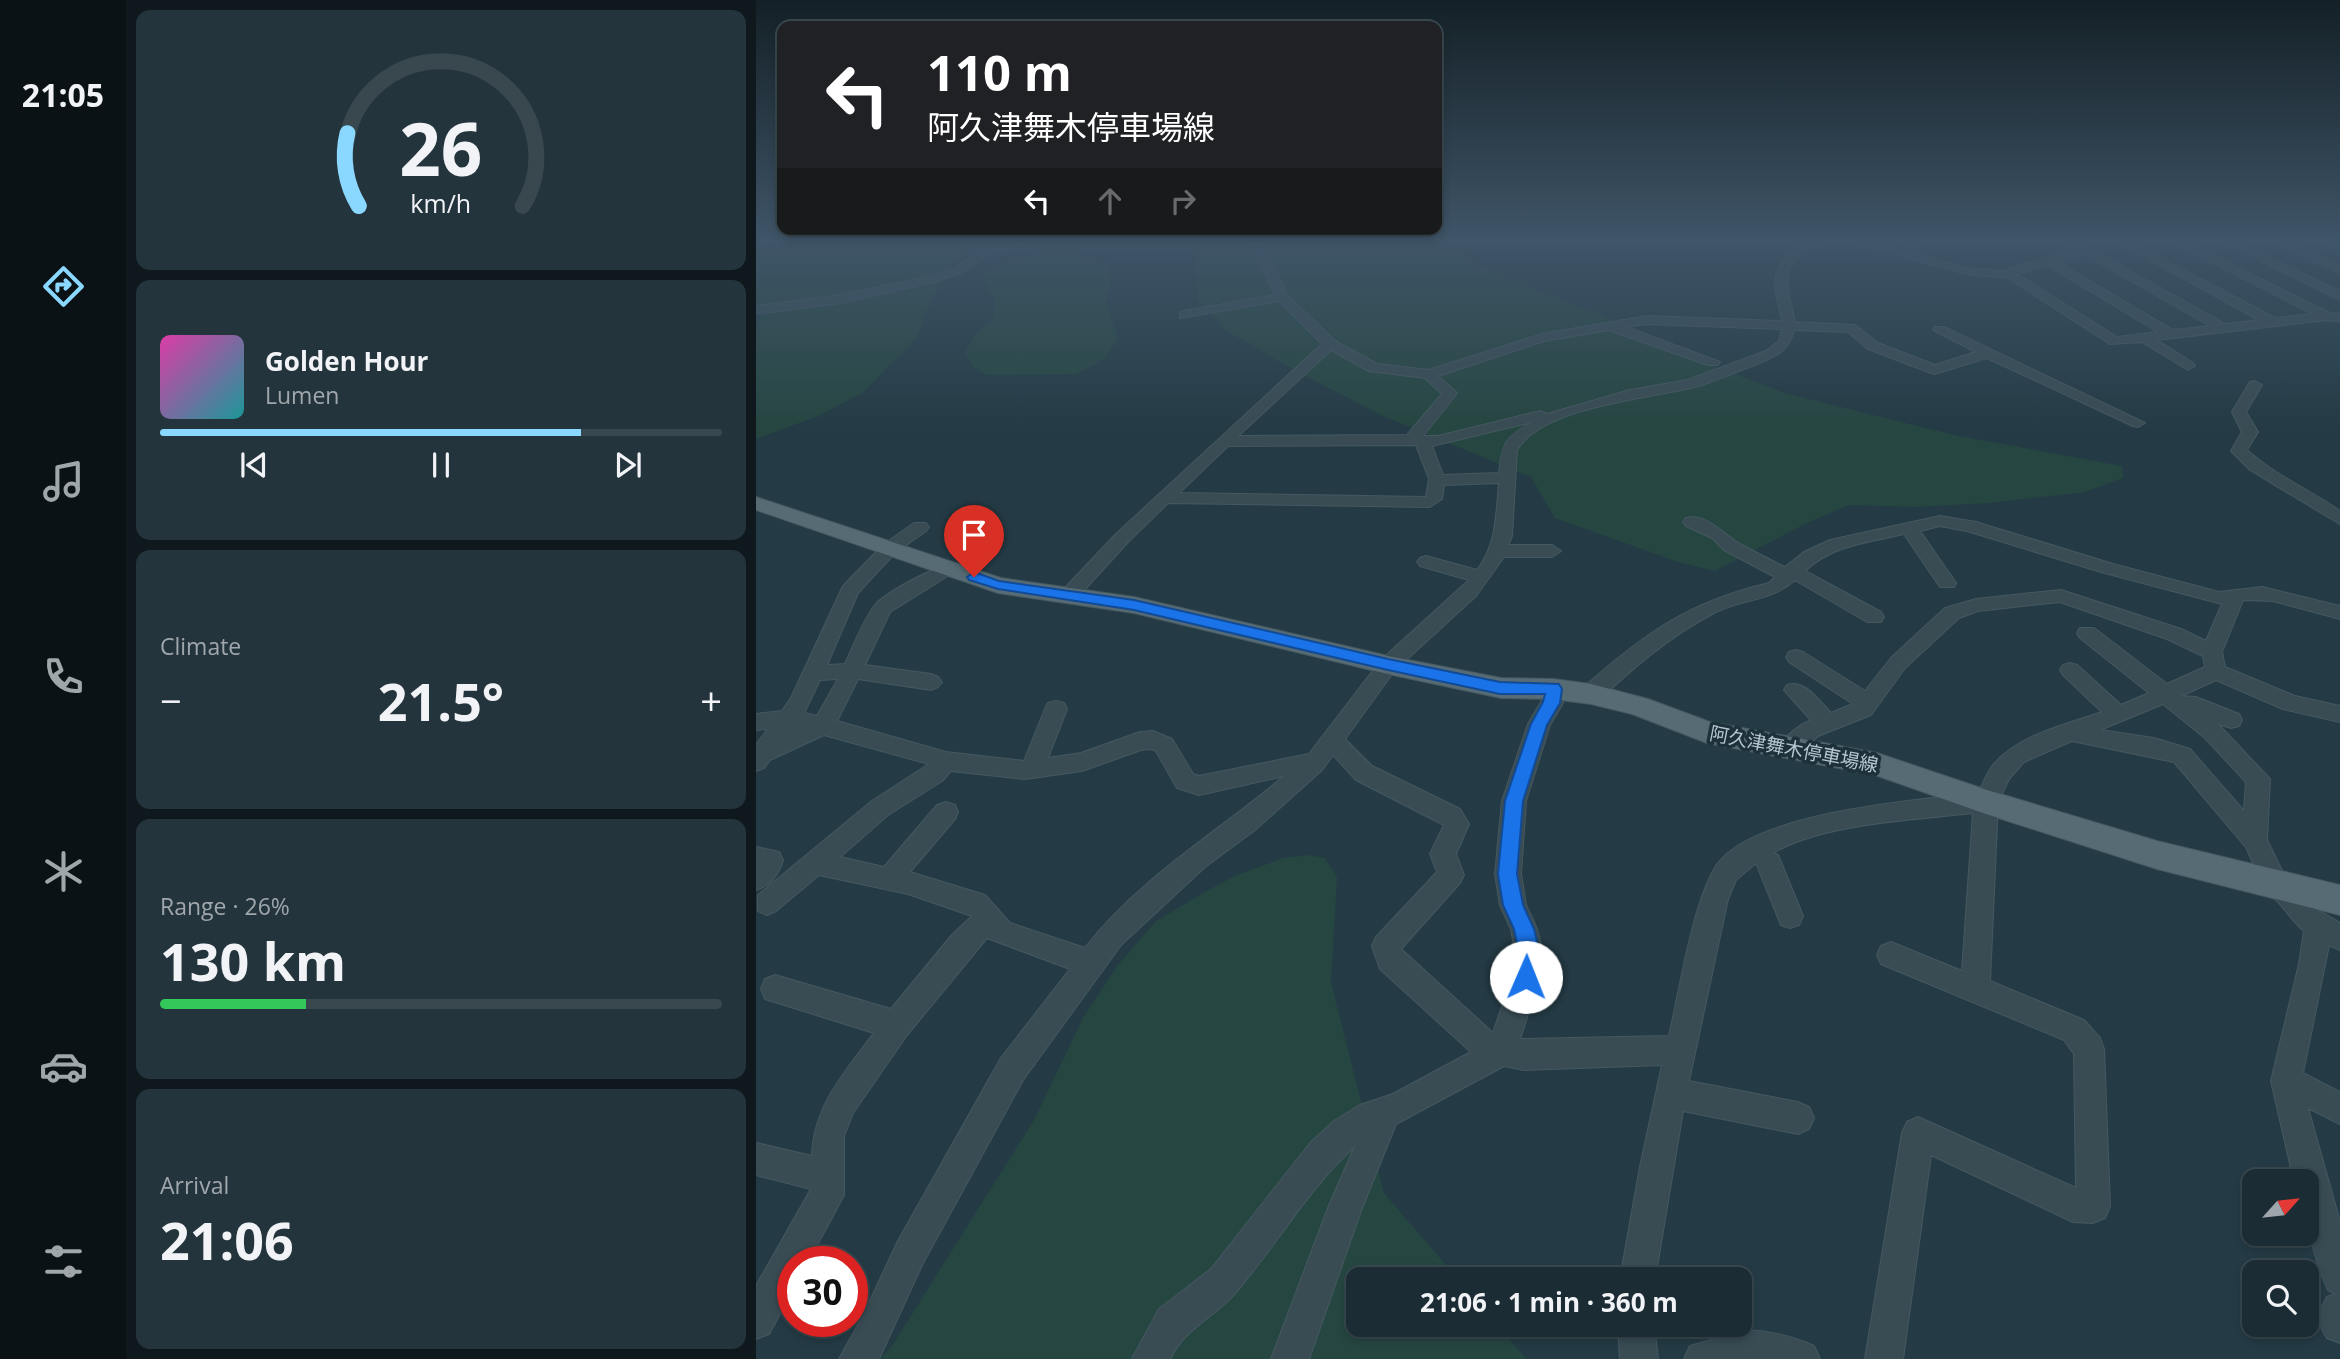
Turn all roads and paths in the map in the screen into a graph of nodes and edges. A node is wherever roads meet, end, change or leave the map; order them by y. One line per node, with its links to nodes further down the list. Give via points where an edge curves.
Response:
1 (813, 302): 10 (street)
2 (1252, 302): 11 (street)
3 (1287, 302): 20 (street)
4 (1785, 302): 15 (street)
5 (2054, 302): 19 (street, via 2115,341)
6 (2117, 302): 18 (street)
7 (2177, 302): 17 (street)
8 (2236, 302): 13 (street)
9 (2304, 302): 12 (street)
10 (756, 310)
11 (1184, 315)
12 (2334, 317): 13 (street)
13 (2276, 324): 17 (street)
14 (1611, 326): 15 (street, via 1658,320); 22 (street); 24 (street, via 1542,338)
15 (1789, 326): 21 (street, via 1855,329 1872,345 1934,370); 26 (street, via 1780,349 1722,374)
16 (1939, 330): 21 (street)
17 (2226, 330): 18 (street)
18 (2172, 335): 19 (street)
19 (2145, 338): 23 (street)
20 (1330, 345): 24 (street, via 1374,369); 28 (street)
21 (1988, 353): 27 (street)
22 (1713, 362)
23 (2188, 366)
24 (1430, 374): 29 (street, via 1450,395 1414,437)
25 (2255, 385): 34 (street, via 2239,412 2250,432 2239,451 2256,467)
26 (1564, 413): 29 (street); 30 (street, via 1516,438 1509,450)
27 (2138, 424)
28 (1226, 441): 29 (street); 32 (street)
29 (1420, 441): 31 (street)
30 (1506, 477): 31 (street); 41 (street)
31 (1437, 479): 32 (street, via 1430,502)
32 (1166, 498): 48 (street)
33 (756, 503): 40 (main road, 阿久津舞木停車場線)
34 (2340, 519)
35 (1733, 520): 39 (street)
36 (1692, 522): 39 (street)
37 (920, 527): 40 (street)
38 (1909, 528): 45 (street, via 1836,544); 47 (street); 49 (street, via 1954,522 2107,568)
39 (1718, 534): 45 (street, via 1730,546)
40 (889, 549): 44 (main road, 阿久津舞木停車場線); 58 (street, via 850,590)
41 (1499, 551): 42 (street); 46 (street)
42 (1552, 551)
43 (1426, 562): 46 (street)
44 (950, 569): 48 (main road, 阿久津舞木停車場線, via 998,585); 57 (street, via 888,603)
45 (1790, 573): 51 (street); 62 (street, via 1774,587 1710,607 1661,636)
46 (1481, 577): 55 (street)
47 (1947, 583)
48 (1069, 594): 55 (main road, 阿久津舞木停車場線, via 1218,623)
49 (2234, 598): 50 (street, via 2264,594); 54 (street)
50 (2339, 606)
51 (1874, 617)
52 (2087, 633): 63 (street)
53 (1796, 657): 64 (street)
54 (2214, 662): 63 (street); 64 (street, via 2174,635 2061,596 2003,601 1952,613 1898,663); 66 (street, via 2291,703)
55 (1388, 665): 60 (main road, 阿久津舞木停車場線, via 1500,688); 74 (street)
56 (2070, 670): 67 (street)
57 (851, 671): 58 (street); 59 (street); 72 (street)
58 (814, 673): 68 (street)
59 (930, 682)
60 (1553, 689): 62 (main road, 阿久津舞木停車場線); 100 (street, via 1552,703 1539,724 1514,801 1508,874 1529,953 1523,988)
61 (1795, 690): 71 (street)
62 (1591, 694): 75 (main road, 阿久津舞木停車場線, via 1707,732)
63 (2166, 695): 67 (street); 69 (street); 82 (street, via 2213,732 2259,779)
64 (1868, 703): 71 (street)
65 (1056, 709): 79 (street)
66 (2340, 714)
67 (2118, 715): 73 (street)
68 (789, 718): 70 (street); 72 (street); 76 (street)
69 (2231, 720)
70 (756, 722)
71 (1828, 724): 75 (street, via 1810,730)
72 (822, 726): 76 (street); 77 (street)
73 (2073, 733): 80 (street, via 2016,756 2000,773); 82 (street, via 2182,755)
74 (1333, 741): 78 (street); 100 (street, via 1364,773 1451,816 1457,824 1443,854 1451,875 1387,946 1390,960 1484,1044)
75 (1791, 747): 80 (main road, 阿久津舞木停車場線, via 1877,764)
76 (759, 758)
77 (946, 761): 79 (street); 84 (street, via 934,774 880,807)
78 (1314, 764): 79 (street, via 1192,785 1180,774 1164,745 1147,740 1082,762); 95 (street, via 1143,905)
79 (1032, 769)
80 (1986, 802): 88 (main road, 阿久津舞木停車場線); 97 (street); 99 (street, via 1835,822 1787,836 1744,857 1726,874 1713,909)
81 (946, 812): 87 (street)
82 (2255, 840): 88 (street)
83 (756, 858): 86 (street, via 769,860)
84 (815, 863): 87 (street); 90 (street)
85 (1769, 863): 91 (street)
86 (756, 879)
87 (889, 879): 92 (street, via 976,903 983,907)
88 (2279, 887): 89 (main road, 阿久津舞木停車場線); 93 (street, via 2292,906)
89 (2340, 900)
90 (766, 903)
91 (1790, 916)
92 (987, 919): 95 (street, via 1002,933); 98 (street)
93 (2329, 932): 101 (street, via 2313,964)
94 (1891, 955): 97 (street)
95 (1091, 963): 114 (street, via 1012,1069 910,1253)
96 (775, 989): 98 (street)
97 (1975, 990): 120 (street, via 2074,1030 2089,1049 2093,1206 2073,1205 1917,1133)
98 (897, 1025): 107 (street, via 831,1123)
99 (1681, 1050): 100 (street, via 1524,1055); 102 (street)
100 (1502, 1051): 104 (street, via 1400,1107)
101 (2286, 1081): 103 (street); 109 (street)
102 (1672, 1093): 105 (street); 108 (street, via 1646,1211)
103 (2340, 1108)
104 (1386, 1110): 115 (street, via 1363,1120 1327,1148 1222,1282 1174,1319); 116 (street)
105 (1798, 1118)
106 (756, 1159): 107 (street)
107 (826, 1176): 111 (street, via 827,1195)
108 (1639, 1267)
109 (2340, 1278)
110 (2340, 1310): 112 (street, via 2334,1318)
111 (756, 1321)
112 (2340, 1325)
113 (1637, 1337): 117 (street)
114 (858, 1359)
115 (1151, 1359)
116 (1290, 1359)
117 (1639, 1359)
118 (1703, 1359): 119 (street, via 1747,1348 1773,1349)
119 (1801, 1359)
120 (1884, 1359)

